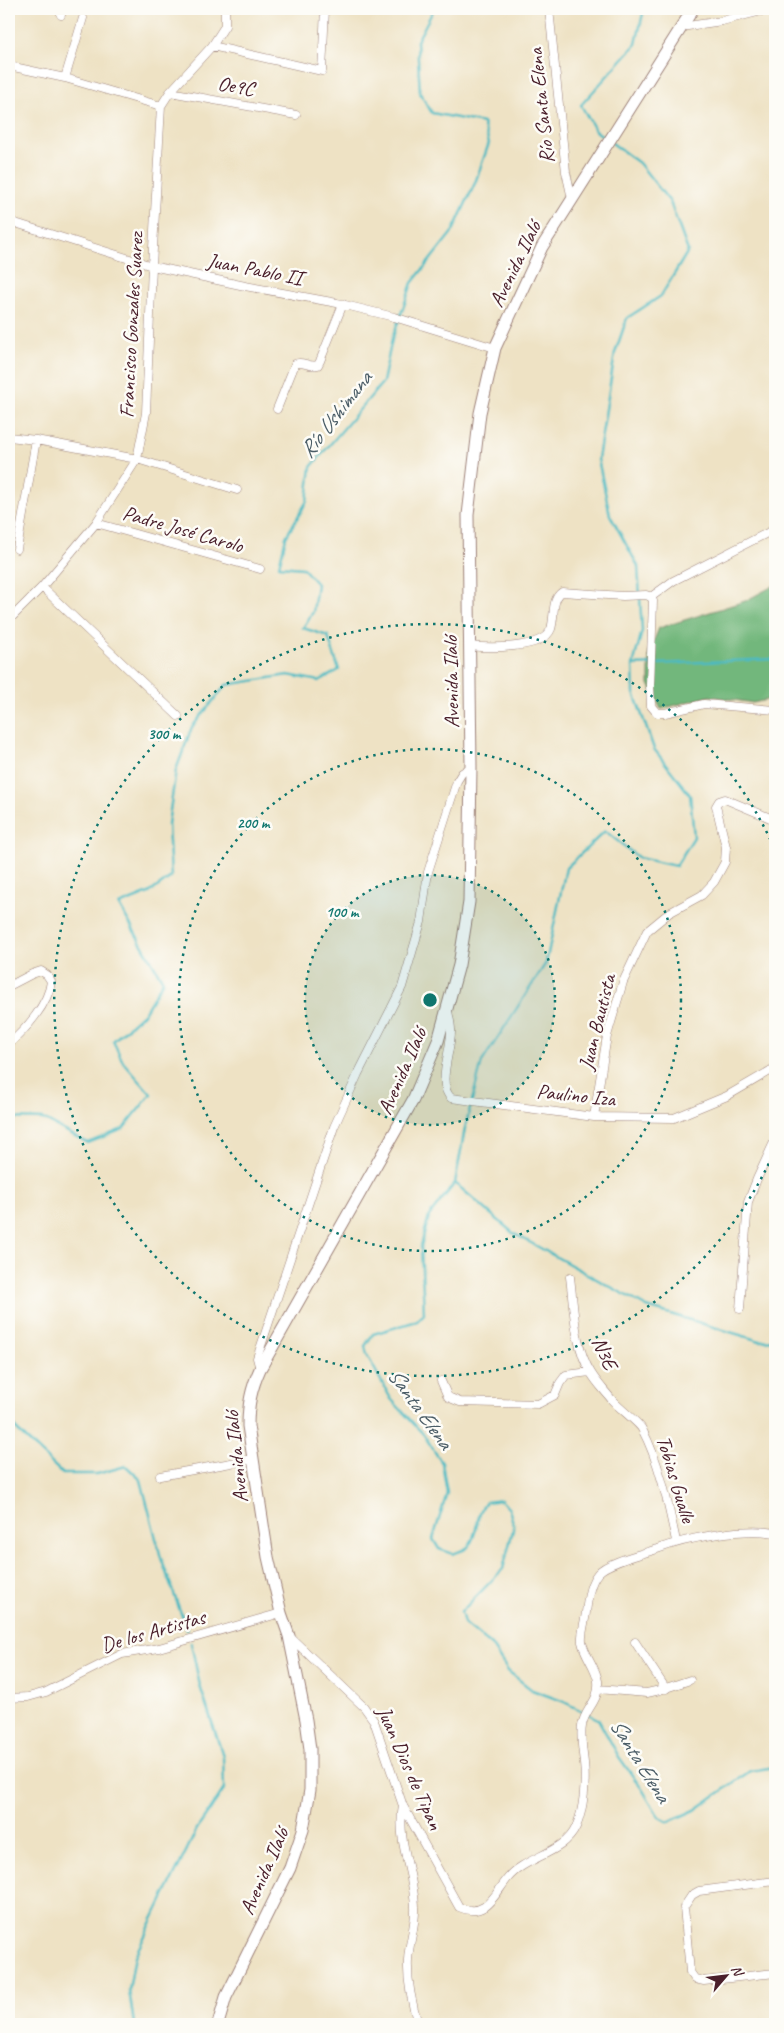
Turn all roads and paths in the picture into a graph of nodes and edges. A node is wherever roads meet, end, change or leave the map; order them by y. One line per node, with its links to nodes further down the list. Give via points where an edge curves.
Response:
1 (224, 9): 8 (street, Francisco Gonzales Suarez, via 225,26)
2 (326, 9): 8 (street, via 322,71)
3 (549, 9): 14 (street, Río Santa Elena, via 565,163)
4 (693, 9): 7 (main road, Avenida Ilaló)
5 (769, 9): 7 (street, via 722,22)
6 (83, 18): 10 (street)
7 (681, 27): 14 (main road, Avenida Ilaló)
8 (212, 46): 11 (street, Francisco Gonzales Suarez)
9 (9, 66): 10 (street)
10 (65, 78): 12 (street)
11 (170, 92): 12 (street, Francisco Gonzales Suarez); 13 (street, Oe9C)
12 (162, 106): 16 (street, Francisco Gonzales Suarez)
13 (296, 115)
14 (572, 199): 18 (main road, Avenida Ilaló, via 542,247)
15 (9, 221): 16 (street, Juan Pablo II)
16 (152, 266): 17 (street, Juan Pablo II); 22 (street, Francisco Gonzales Suarez, via 146,413)
17 (342, 304): 18 (street, Juan Pablo II); 19 (street, via 318,365 295,364)
18 (495, 348): 31 (main road, Avenida Ilaló, via 480,413 468,515)
19 (277, 409)
20 (9, 437): 21 (street)
21 (36, 440): 22 (street); 26 (street)
22 (137, 460): 23 (street); 24 (street, Francisco Gonzales Suarez)
23 (236, 490)
24 (96, 524): 27 (street, Padre José Carolo); 28 (street, Francisco Gonzales Suarez)
25 (775, 529): 29 (street)
26 (17, 550)
27 (260, 569)
28 (42, 588): 30 (street, Francisco Gonzales Suarez); 33 (street)
29 (648, 596): 31 (street, via 562,592 556,601 550,629 542,639 510,647); 32 (street, via 653,601 651,706 657,712 704,704)
30 (9, 620)
31 (469, 646): 34 (main road, Avenida Ilaló)
32 (775, 710)
33 (178, 716)
34 (471, 767): 37 (main road, Avenida Ilaló, via 469,902 460,965); 44 (street, via 462,773 458,781 431,864 421,922 402,987 334,1127 256,1358)
35 (775, 820): 40 (street, Juan Bautista, via 725,799 719,800 716,806 726,847 725,862 714,882 702,894 669,913 647,931 622,982 607,1036)
36 (9, 986): 38 (street, via 41,971 51,981 40,1009 25,1031)
37 (448, 1011): 40 (street, Paulino Iza, via 452,1030 444,1083 451,1098); 44 (main road, Avenida Ilaló, via 413,1100)
38 (9, 1044)
39 (775, 1068): 40 (street, Paulino Iza, via 727,1096 674,1118)
40 (594, 1117)
41 (775, 1140): 43 (street, via 748,1202)
42 (570, 1277): 45 (street, N3E, via 581,1349)
43 (740, 1309)
44 (260, 1370): 48 (main road, Avenida Ilaló, via 248,1404)
45 (590, 1372): 46 (street, via 566,1375 555,1395 538,1404 460,1402 448,1397); 47 (street, N3E, via 614,1403)
46 (441, 1381)
47 (641, 1426): 51 (street, Tobias Gualle, via 667,1497)
48 (253, 1459): 49 (street); 52 (main road, Avenida Ilaló, via 268,1557)
49 (160, 1476)
50 (775, 1533): 51 (street, via 744,1532)
51 (676, 1542): 56 (street, via 609,1565 593,1580 582,1642 594,1669)
52 (281, 1613): 53 (main road, Avenida Ilaló); 58 (street, De los Artistas, via 159,1648 122,1654 46,1692)
53 (289, 1636): 59 (street, Juan Dios de Tipan, via 364,1707 374,1721); 62 (main road, Avenida Ilaló, via 310,1749 307,1811 290,1868 226,1997)
54 (635, 1642): 57 (street)
55 (690, 1680): 57 (street)
56 (598, 1689): 57 (street, via 647,1693); 59 (street, Juan Dios de Tipan, via 596,1700 582,1723 585,1767 580,1816 573,1833 559,1846 512,1873 484,1907 476,1911 459,1907)
57 (666, 1689)
58 (9, 1698)
59 (403, 1806): 63 (street, via 401,1837 415,1907 408,1979)
60 (775, 1881): 61 (street, via 699,1891 684,1906 690,1972 695,1979 704,1981)
61 (775, 1973)
62 (218, 2024)
63 (418, 2024)

